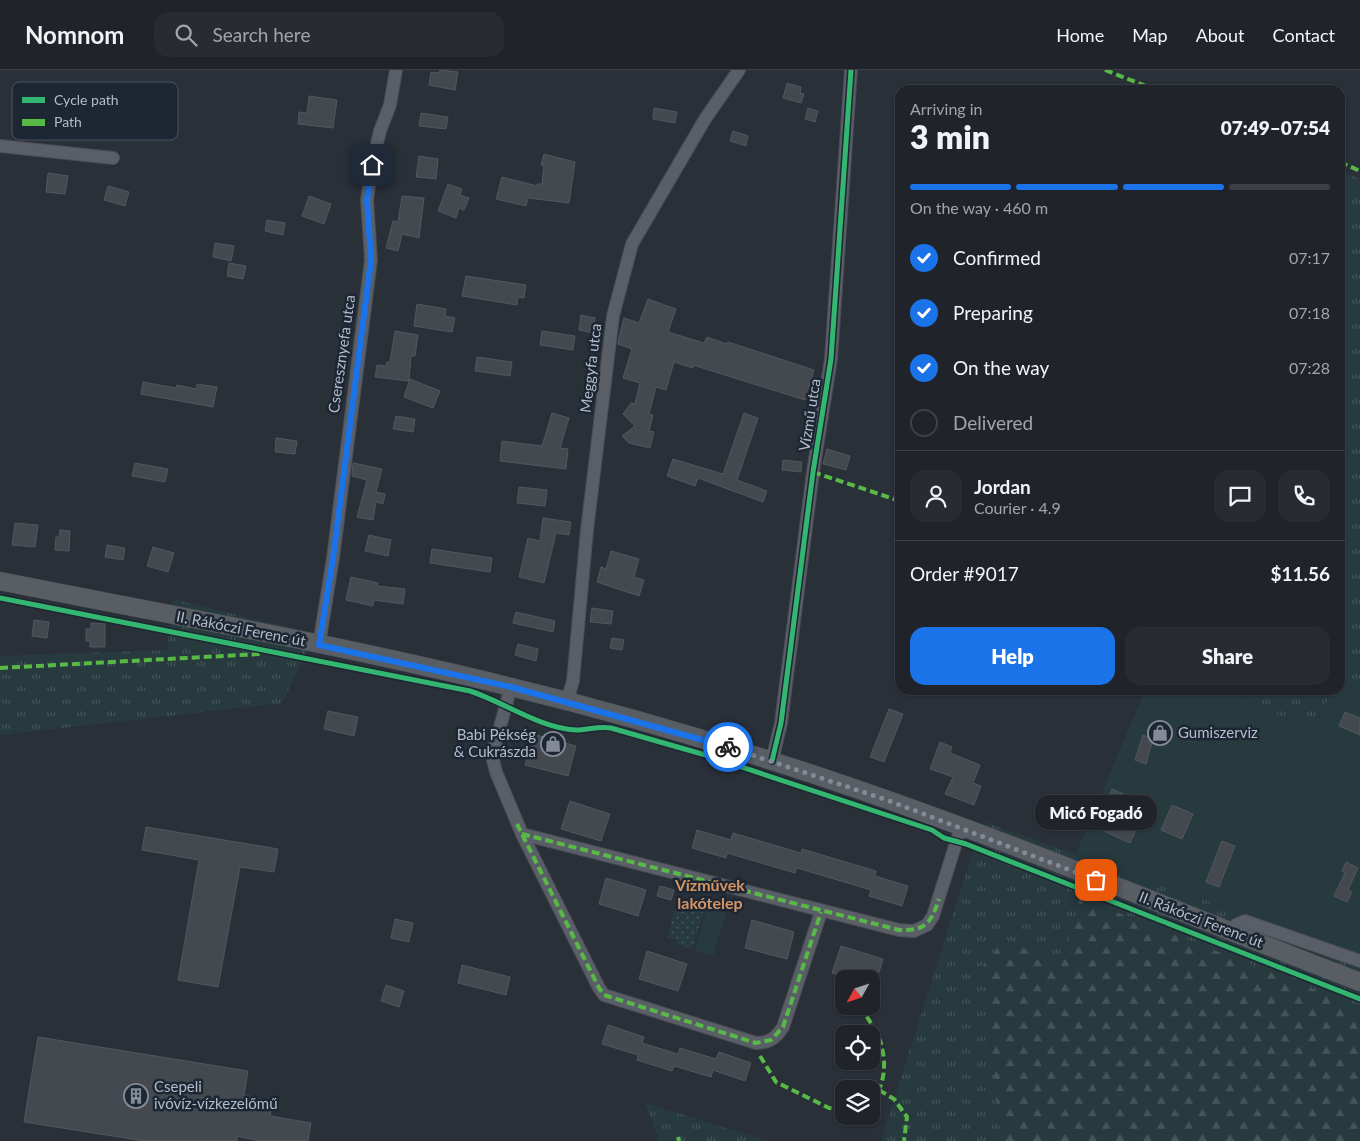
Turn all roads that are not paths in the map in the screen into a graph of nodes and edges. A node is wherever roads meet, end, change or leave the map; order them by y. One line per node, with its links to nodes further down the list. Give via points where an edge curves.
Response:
1 (396, 70): 7 (street, Cseresznyefa utca, via 390,105 372,165 367,200 371,260)
2 (739, 70): 9 (street, Meggyfa utca, via 705,119 632,244 613,316 587,530 573,681)
3 (852, 70): 10 (street, Vízmű utca, via 831,359 781,723)
4 (0, 146): 5 (street)
5 (113, 158)
6 (0, 581): 7 (main road, II. Rákóczi Ferenc út)
7 (319, 645): 8 (main road, II. Rákóczi Ferenc út)
8 (511, 687): 9 (main road, II. Rákóczi Ferenc út); 12 (street, via 492,756)
9 (567, 702): 10 (main road, II. Rákóczi Ferenc út)
10 (772, 761): 11 (main road, II. Rákóczi Ferenc út)
11 (961, 828): 13 (street, via 933,916 927,925 914,931 899,930); 14 (main road, II. Rákóczi Ferenc út)
12 (522, 834): 13 (street); 13 (street, via 604,994 756,1043 771,1040 782,1026)
13 (821, 912)
14 (1233, 933): 15 (street, via 1236,926 1245,921); 16 (main road, II. Rákóczi Ferenc út)
15 (1360, 961)
16 (1360, 982)

